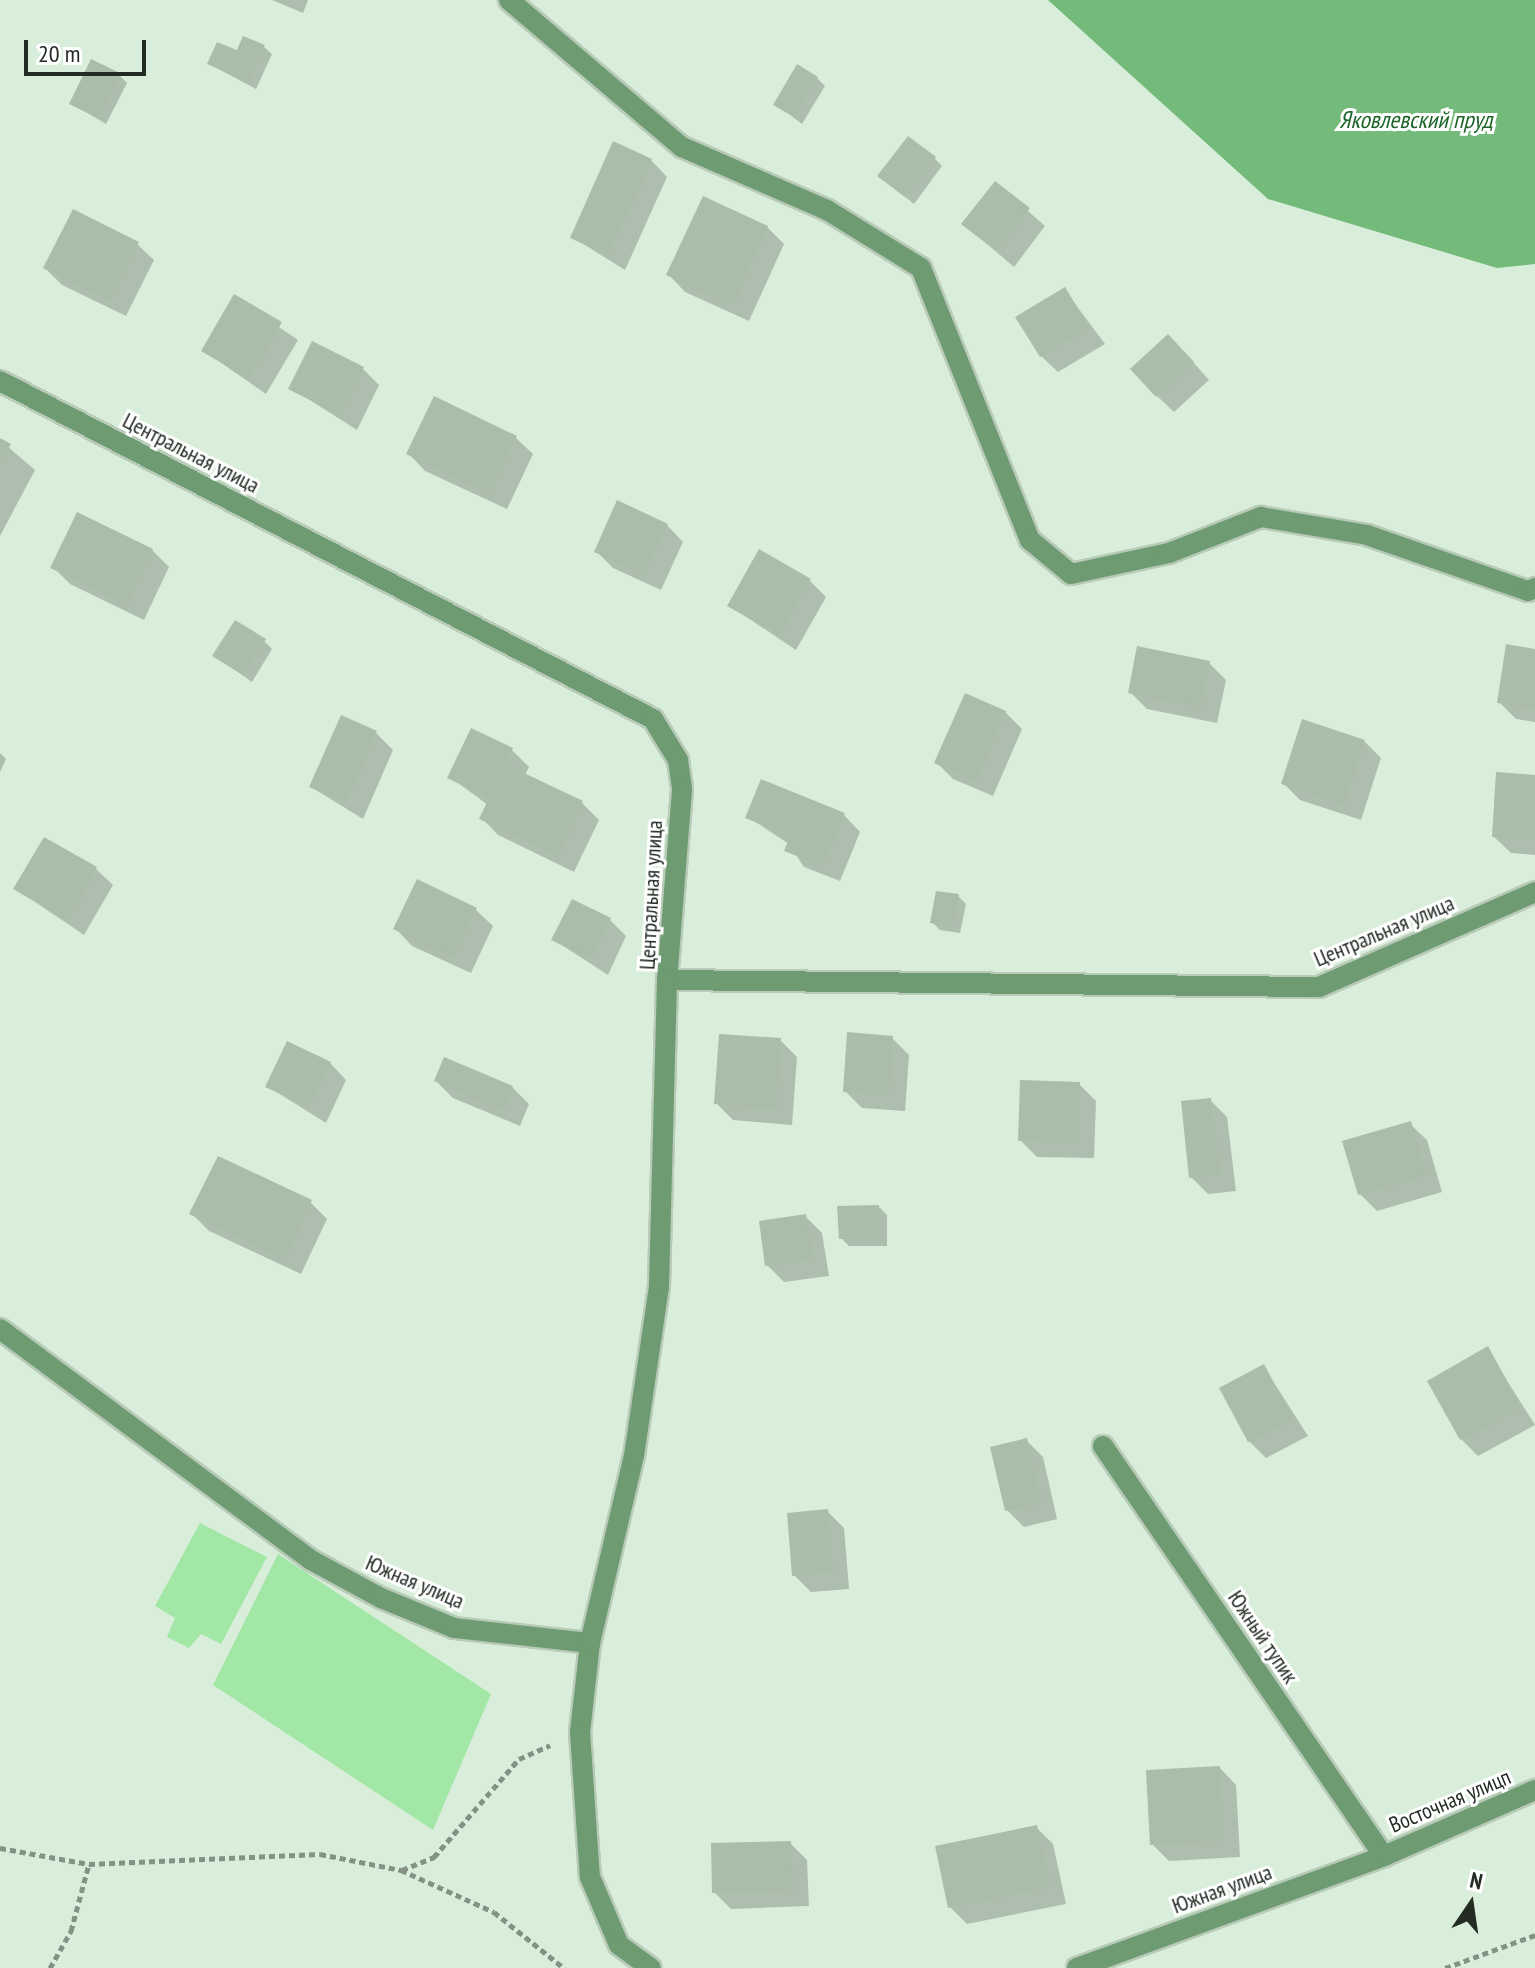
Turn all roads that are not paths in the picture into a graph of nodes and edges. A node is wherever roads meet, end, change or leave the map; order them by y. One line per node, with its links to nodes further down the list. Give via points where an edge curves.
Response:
1 (509, 0): 3 (street, via 682,147 827,210 921,268 1030,540 1071,574 1169,553 1261,517 1367,535 1528,591)
2 (0, 381): 5 (street, Центральная улица, via 653,719 678,760 682,790)
3 (1535, 588)
4 (1535, 892): 5 (street, Центральная улица, via 1319,987)
5 (667, 980): 8 (street, via 659,1286 634,1456)
6 (0, 1329): 8 (street, Южная улица, via 311,1560 381,1598 454,1628)
7 (1103, 1446): 10 (street, Южный тупик)
8 (590, 1643): 11 (street, via 580,1732 590,1877 619,1945)
9 (1535, 1790): 10 (street, Восточная улицп)
10 (1384, 1856): 12 (street, Южная улица)
11 (651, 1968)
12 (1077, 1968)

